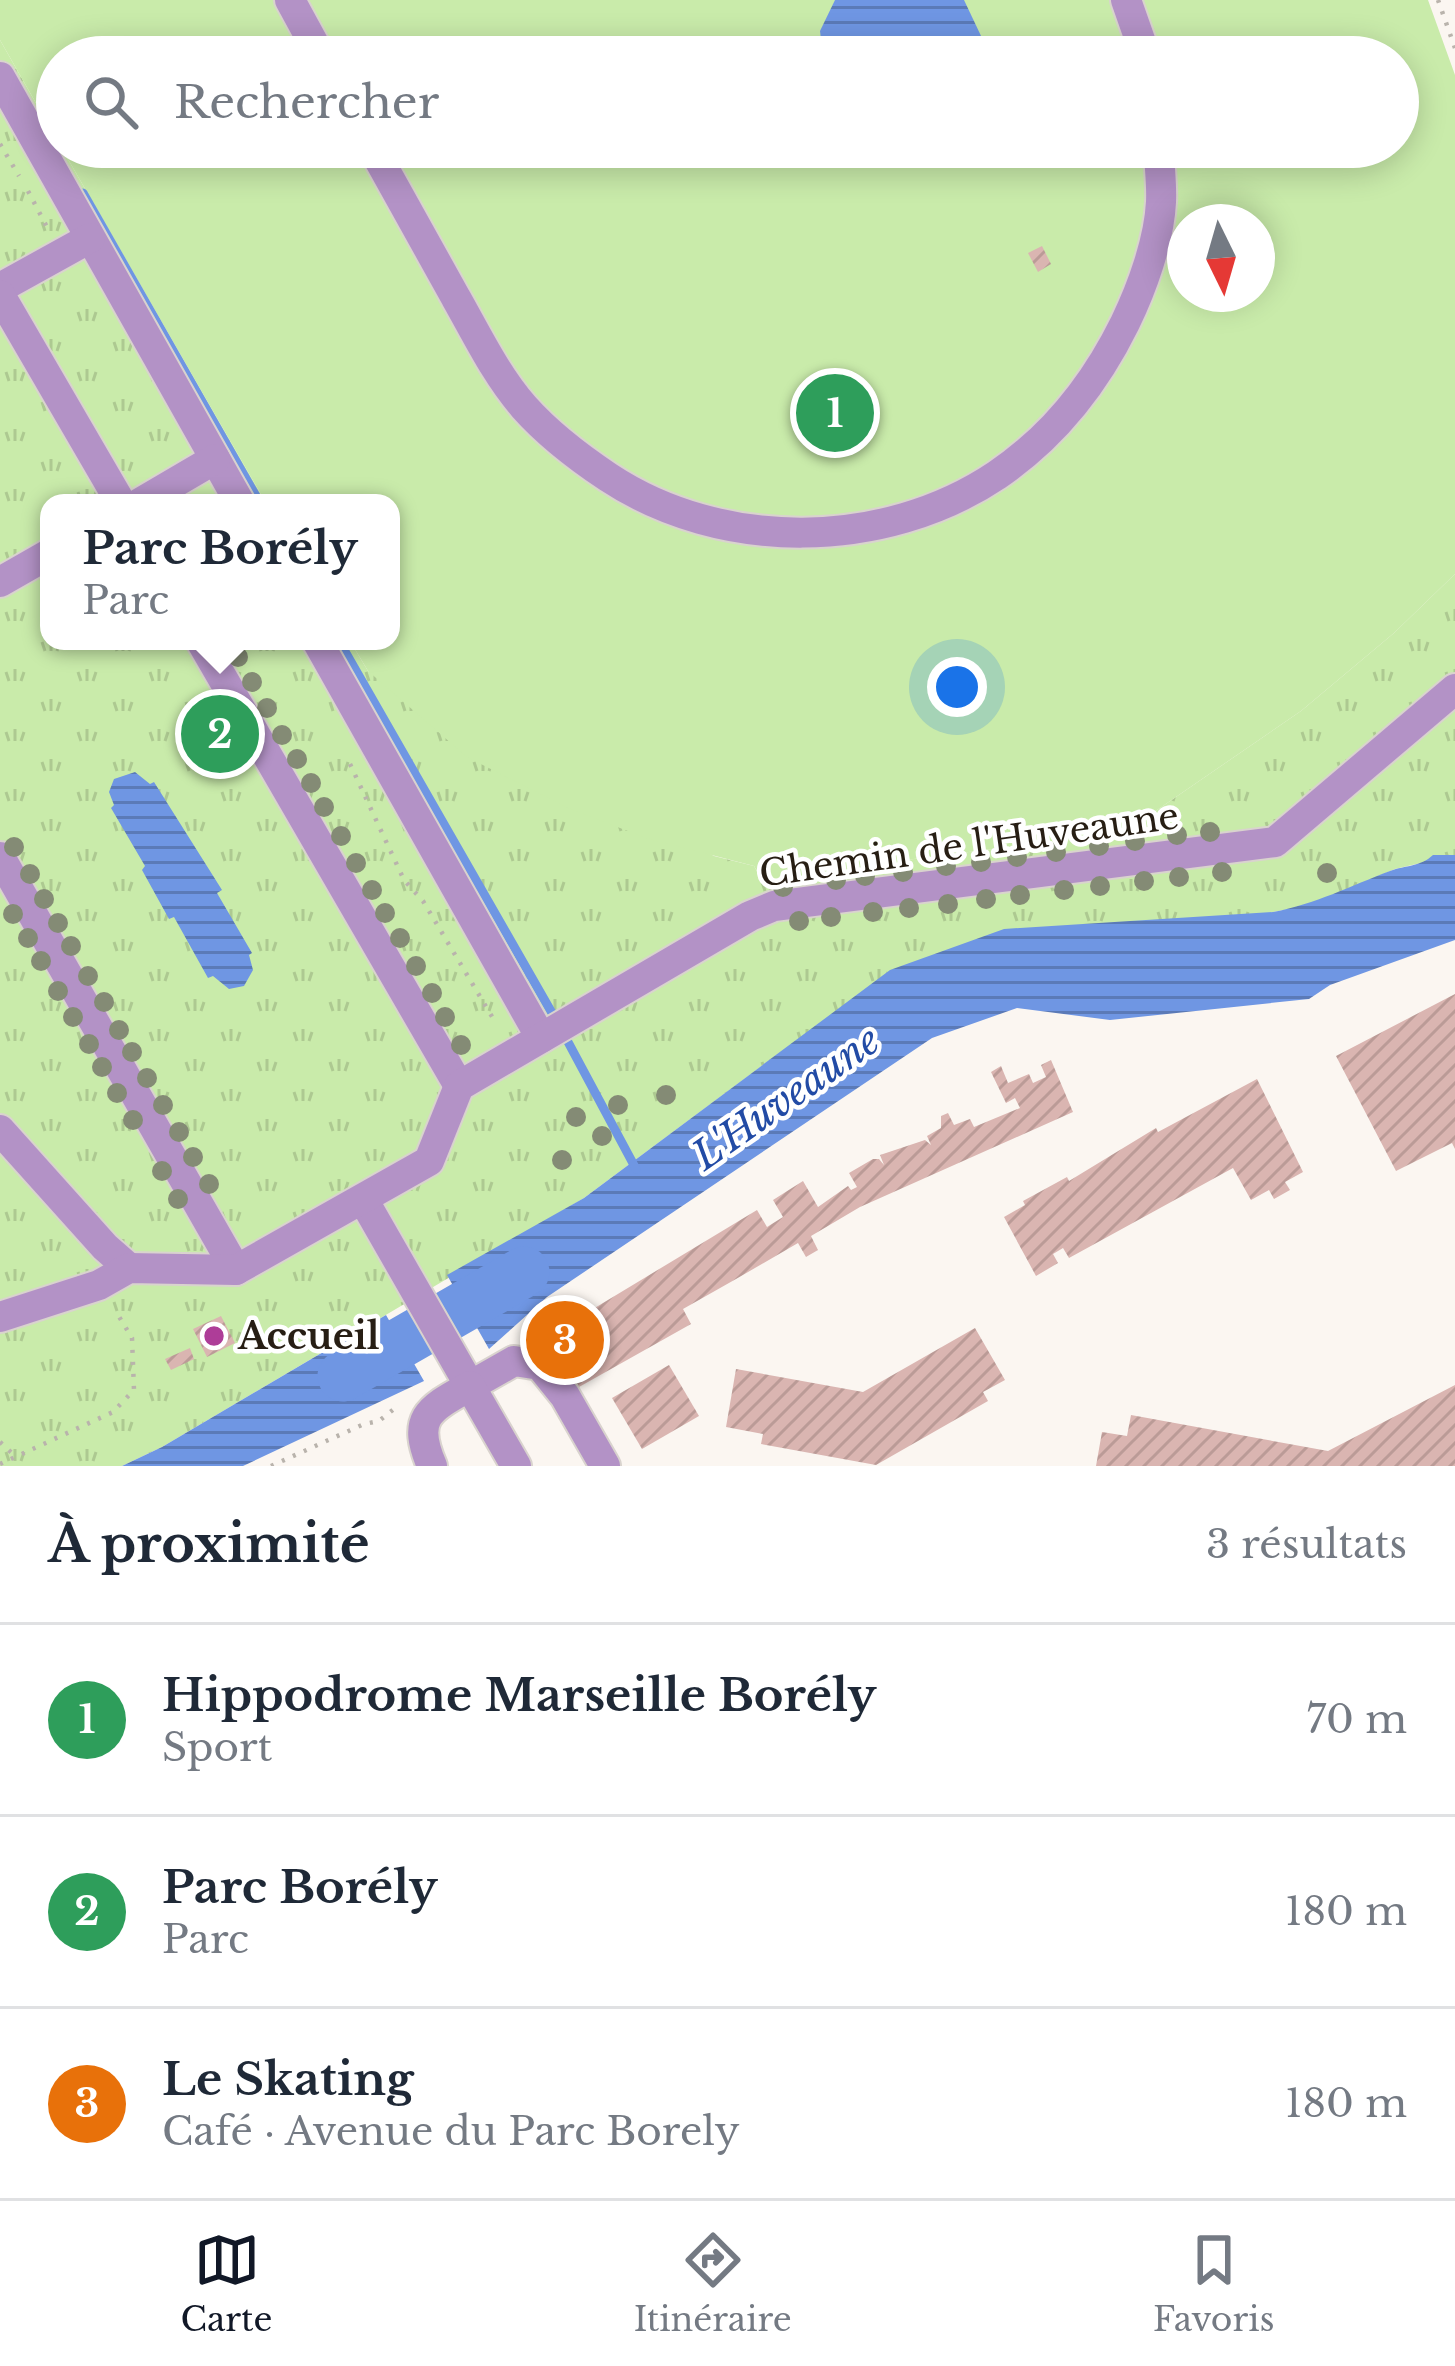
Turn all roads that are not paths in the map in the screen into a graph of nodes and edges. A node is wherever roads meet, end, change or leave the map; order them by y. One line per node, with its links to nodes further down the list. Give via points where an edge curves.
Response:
1 (290, 0): 3 (street)
2 (1126, 0): 4 (street)
3 (310, 36)
4 (1139, 36)
5 (0, 77): 6 (street)
6 (36, 141)
7 (51, 168): 10 (street)
8 (383, 168): 9 (street, via 494,366 561,442 649,500 704,522 782,533 834,532 941,505 997,475 1063,418 1103,367 1139,294 1162,205)
9 (1160, 168)
10 (90, 238): 11 (street); 12 (street)
11 (0, 292): 13 (street)
12 (215, 459): 14 (street); 15 (street)
13 (116, 494)
14 (155, 494)
15 (235, 494)
16 (40, 559): 17 (street)
17 (0, 582)
18 (206, 650): 23 (street)
19 (322, 650): 22 (street)
20 (1455, 688): 22 (street, Chemin de l'Huveaune, via 1275,842 774,906)
21 (0, 857): 27 (street)
22 (541, 1038): 23 (street, Chemin de l'Huveaune)
23 (469, 1080): 25 (street, via 429,1161)
24 (0, 1130): 26 (street)
25 (364, 1201): 27 (street); 29 (street)
26 (129, 1268): 27 (street); 28 (street)
27 (236, 1270)
28 (0, 1317)
29 (470, 1386): 30 (street, via 430,1408 423,1442); 31 (street); 32 (street, via 514,1361 540,1366)
30 (432, 1466)
31 (516, 1466)
32 (605, 1466)

